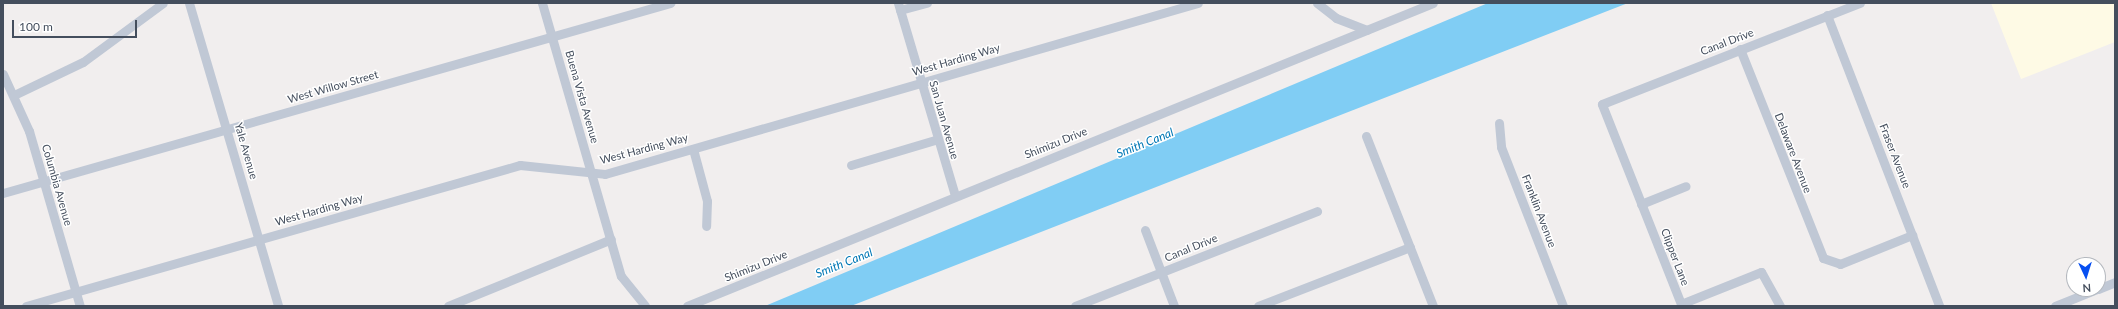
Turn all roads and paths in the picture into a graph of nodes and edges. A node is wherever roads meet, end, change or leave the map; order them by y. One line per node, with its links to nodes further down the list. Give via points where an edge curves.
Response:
1 (163, 3): 17 (street, via 83,62)
2 (189, 3): 20 (street, Yale Avenue)
3 (542, 3): 13 (street, Buena Vista Avenue)
4 (670, 3): 13 (street, West Willow Street)
5 (927, 3): 10 (street)
6 (1198, 3): 16 (street, West Harding Way)
7 (1318, 3): 12 (street, via 1336,18)
8 (1433, 3): 12 (street, Shimizu Drive)
9 (1860, 3): 11 (street, Canal Drive)
10 (899, 7): 16 (street, San Juan Avenue)
11 (1828, 15): 14 (street, Canal Drive); 34 (street, Fraser Avenue)
12 (1367, 30): 29 (street, Shimizu Drive)
13 (552, 37): 20 (street, West Willow Street); 25 (street, Buena Vista Avenue)
14 (1740, 49): 18 (street, Canal Drive); 34 (street, Delaware Avenue, via 1820,254 1828,262 1840,264)
15 (3, 74): 17 (street, Columbia Avenue)
16 (921, 83): 22 (street, San Juan Avenue); 23 (street, West Harding Way)
17 (14, 96): 26 (street, Columbia Avenue)
18 (1602, 104): 30 (street, Clipper Lane)
19 (1499, 124): 51 (street, Franklin Avenue, via 1501,147)
20 (228, 130): 26 (street, West Willow Street); 36 (street, Yale Avenue)
21 (1366, 136): 37 (street)
22 (938, 139): 24 (street); 29 (street, San Juan Avenue)
23 (693, 149): 25 (street, West Harding Way, via 605,174); 32 (street, via 707,201)
24 (851, 165)
25 (591, 174): 35 (street, Buena Vista Avenue); 36 (street, West Harding Way, via 567,172 544,165 520,165)
26 (44, 181): 28 (street, West Willow Street); 39 (street, Columbia Avenue)
27 (1686, 186): 30 (street)
28 (3, 193)
29 (955, 196): 46 (street, Shimizu Drive)
30 (1641, 204): 52 (street, Clipper Lane, via 1681,304 1761,272)
31 (1317, 211): 38 (street, Canal Drive)
32 (706, 226)
33 (1145, 230): 38 (street)
34 (1912, 235): 53 (street, Fraser Avenue)
35 (610, 239): 44 (street); 45 (street, Buena Vista Avenue, via 621,276)
36 (259, 240): 39 (street, West Harding Way); 43 (street, Yale Avenue)
37 (1410, 247): 49 (street); 50 (street)
38 (1161, 272): 47 (street, Canal Drive); 48 (street)
39 (76, 292): 41 (street, West Harding Way); 42 (street, Columbia Avenue)
40 (2077, 297): 54 (street)
41 (26, 306)
42 (80, 306)
43 (278, 306)
44 (448, 306)
45 (645, 306)
46 (687, 306)
47 (1075, 306)
48 (1174, 306)
49 (1258, 306)
50 (1433, 306)
51 (1563, 306)
52 (1780, 306)
53 (1939, 306)
54 (2054, 306)

